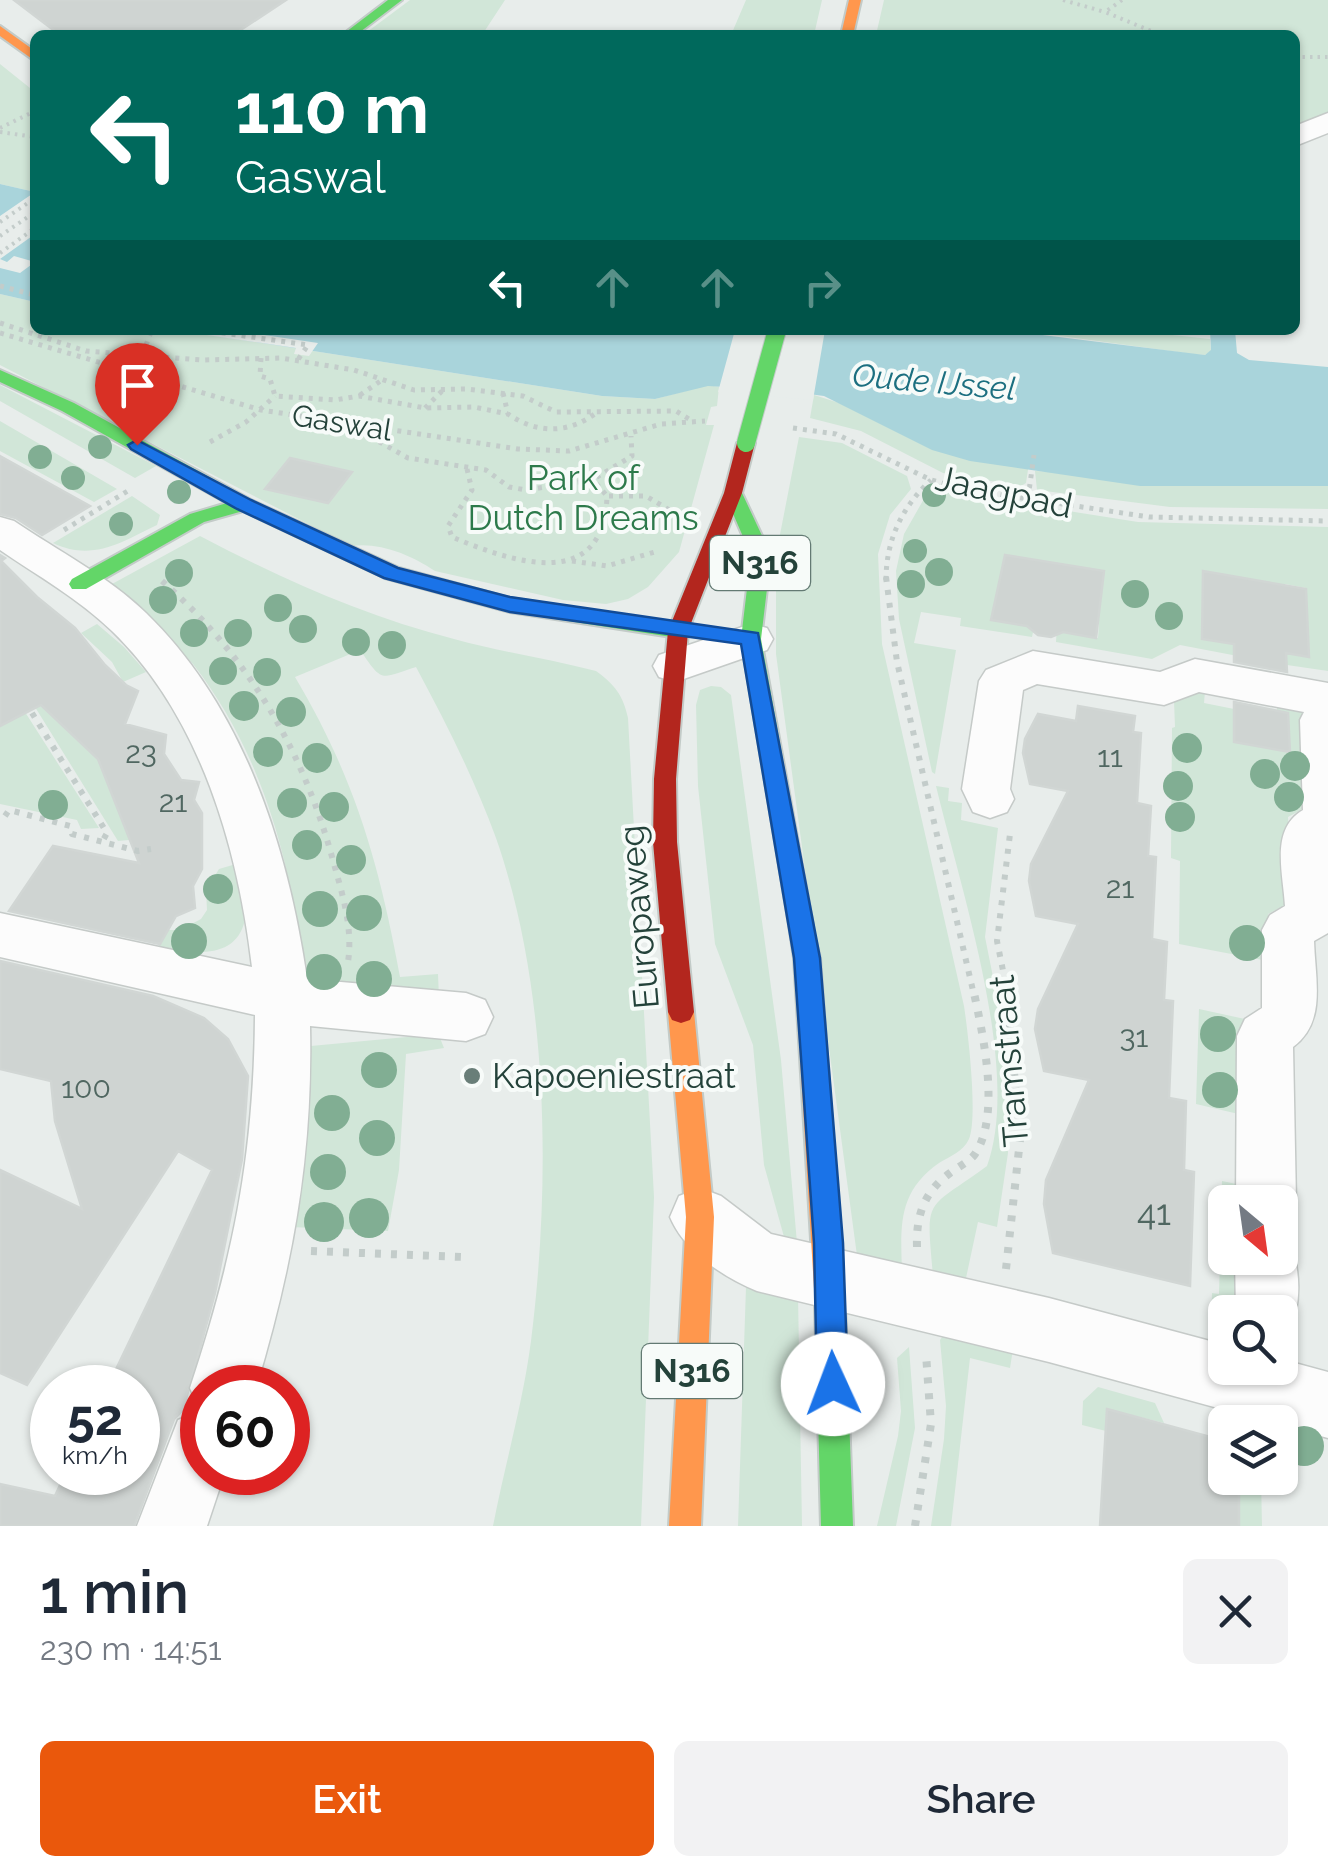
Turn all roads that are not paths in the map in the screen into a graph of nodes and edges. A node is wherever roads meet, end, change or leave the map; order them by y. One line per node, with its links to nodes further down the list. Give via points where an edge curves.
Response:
1 (396, 0): 4 (main road)
2 (854, 0): 5 (main road)
3 (0, 30): 6 (main road)
4 (355, 30)
5 (848, 30)
6 (30, 53)
7 (1328, 122): 8 (street)
8 (1300, 135)
9 (776, 335): 11 (main road, Europaweg / N316, bridge)
10 (0, 375): 13 (main road)
11 (733, 493): 18 (main road, N316, via 761,555); 19 (main road, Europaweg / N316)
12 (167, 502): 14 (main road)
13 (244, 504): 14 (main road); 19 (main road, via 392,573)
14 (197, 518): 16 (main road); 17 (main road)
15 (0, 530): 17 (street)
16 (226, 536)
17 (80, 584): 24 (street, via 142,635 190,693 238,786 271,904)
18 (751, 638): 19 (street); 28 (main road, N316, via 807,958)
19 (669, 652): 27 (main road, Europaweg / N316, via 665,842)
20 (1328, 700): 22 (street, via 1195,675 1164,689 1034,667 1002,681 986,789)
21 (1328, 717): 26 (street, via 1328,819 1306,832 1311,917 1288,930 1289,1020 1265,1036)
22 (1001, 814)
23 (0, 935): 24 (street)
24 (281, 1000): 25 (street); 30 (street, via 282,1138 263,1249)
25 (466, 1018)
26 (1266, 1185)
27 (700, 1217): 28 (street, via 756,1260); 35 (main road, Europaweg / N316)
28 (830, 1278): 29 (street); 36 (main road, N316)
29 (1208, 1364)
30 (230, 1365)
31 (1285, 1385): 32 (street)
32 (1328, 1404)
33 (183, 1495): 34 (street)
34 (172, 1526)
35 (684, 1526)
36 (836, 1526)

